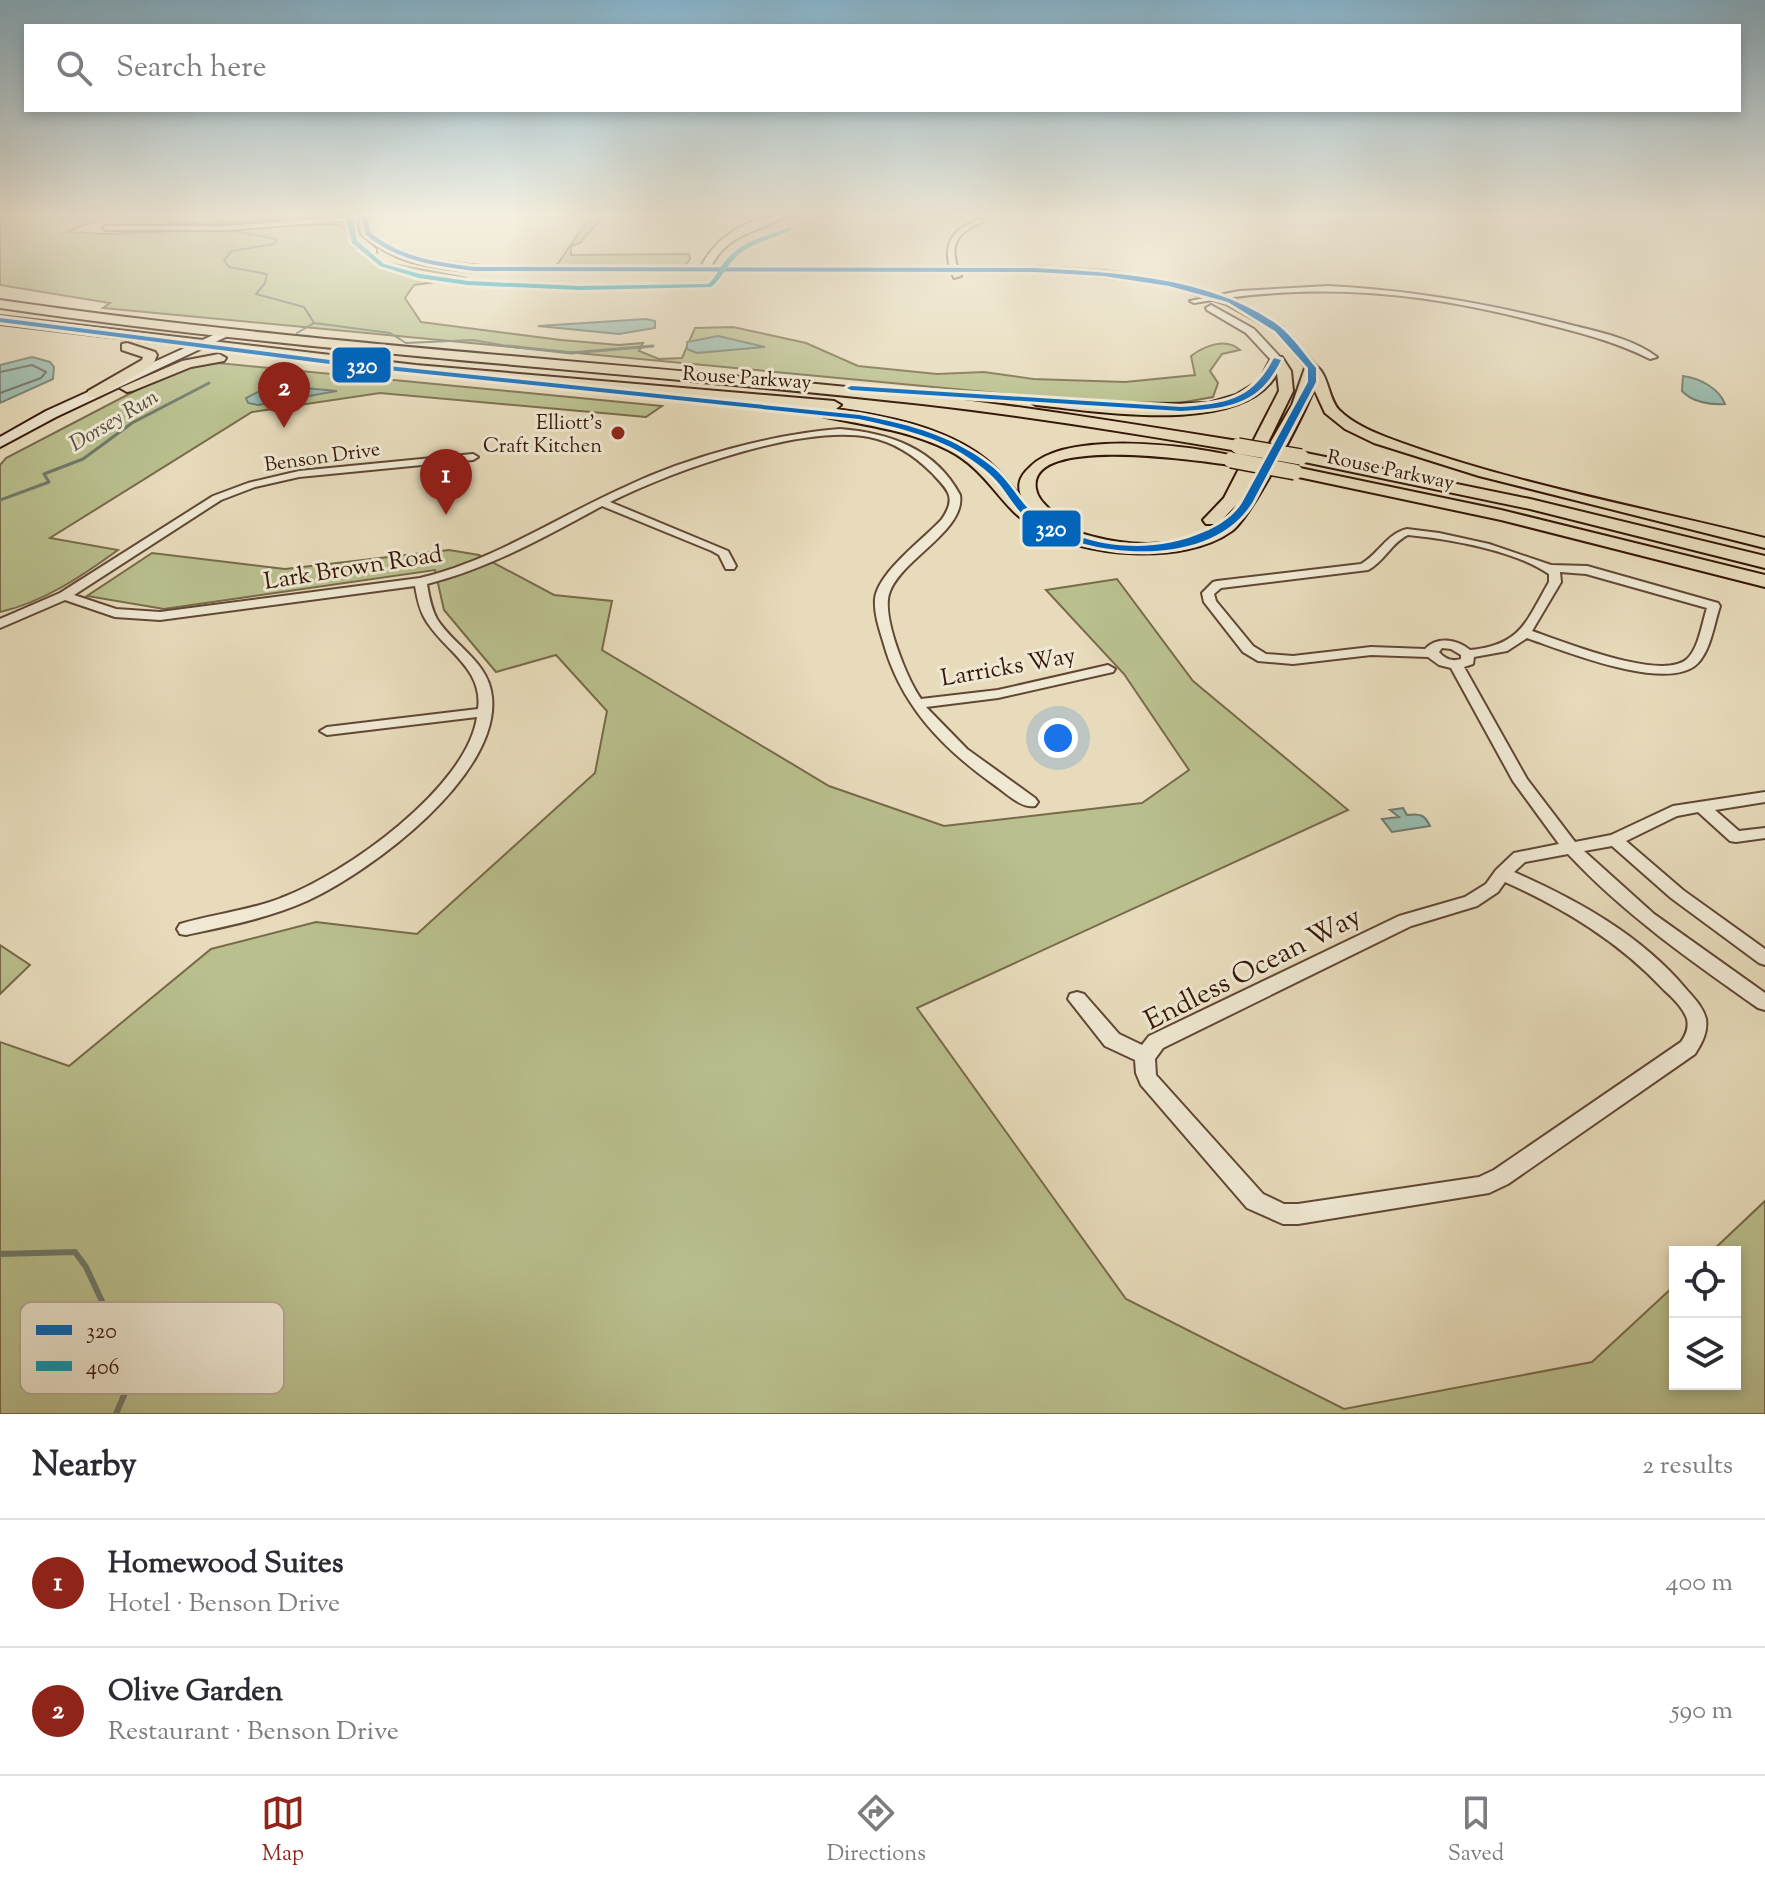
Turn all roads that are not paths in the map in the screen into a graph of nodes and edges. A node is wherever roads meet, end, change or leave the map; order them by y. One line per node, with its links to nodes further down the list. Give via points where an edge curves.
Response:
1 (1106, 281): 4 (street)
2 (1151, 281): 3 (street)
3 (1212, 297): 4 (street); 9 (street, via 1308,287 1420,295 1560,325); 12 (street, via 1276,328)
4 (1194, 301): 11 (street, via 1239,323)
5 (0, 304): 7 (main road, Rouse Parkway)
6 (0, 322): 8 (main road, Rouse Parkway); 15 (main road, via 150,355 144,365)
7 (224, 335): 8 (main road); 13 (main road, Rouse Parkway)
8 (197, 348): 10 (main road, Rouse Parkway); 15 (main road)
9 (1653, 357)
10 (300, 360): 14 (main road, Rouse Parkway); 15 (main road, via 206,360)
11 (1277, 360): 13 (main road, via 1271,379 1258,391 1234,402 1181,409); 19 (main road, via 1286,382 1281,402 1231,500 1202,525 1157,537 1108,536 1055,520 1035,506 1028,492 1035,470 1077,452)
12 (1312, 368): 14 (main road, via 1312,382 1240,513 1202,539 1147,548 1103,545 1039,523 973,457 891,424); 24 (main road, via 1330,410 1362,432 1451,463)
13 (688, 377): 19 (main road, Rouse Parkway, via 943,402 1135,428)
14 (636, 390): 19 (main road, Rouse Parkway)
15 (100, 395): 16 (main road); 20 (main road)
16 (79, 401): 17 (main road); 18 (main road)
17 (0, 437)
18 (0, 443)
19 (1236, 449): 22 (main road, Rouse Parkway, bridge)
20 (0, 456)
21 (473, 457): 33 (street, Benson Drive, via 299,474 252,485 217,498)
22 (1300, 460): 24 (main road, via 1459,475); 25 (main road, Rouse Parkway); 27 (main road, Rouse Parkway, via 1530,504)
23 (601, 502): 28 (street, via 716,549); 31 (street, Lark Brown Road, via 492,560); 38 (street, Lark Brown Road, via 650,479 790,436 834,431 890,441 923,456 954,492 955,507 882,595 891,652)
24 (1618, 506): 26 (main road)
25 (1501, 515): 30 (main road, Rouse Parkway); 32 (main road)
26 (1765, 543)
27 (1765, 562)
28 (730, 566)
29 (1551, 568): 35 (street, via 1555,582); 35 (street, via 1587,570 1714,606 1693,660 1684,668 1636,668); 36 (street, via 1525,557 1407,532 1395,536 1377,561 1364,567 1217,585 1208,593 1248,649 1263,658 1371,651)
30 (1765, 581)
31 (420, 582): 33 (street, Lark Brown Road, via 160,616 115,613); 39 (street, via 428,615 479,673)
32 (1765, 592)
33 (64, 596): 34 (street)
34 (0, 624)
35 (1525, 633): 36 (street, via 1500,651)
36 (1461, 659): 46 (street, via 1515,773)
37 (1108, 669): 38 (street, Larricks Way, via 998,694)
38 (917, 704): 42 (street, Lark Brown Road, via 956,749)
39 (486, 712): 40 (street); 48 (street, via 479,743 460,773 427,807 330,883 272,908)
40 (327, 731)
41 (1765, 797): 43 (street)
42 (1030, 802)
43 (1701, 806): 44 (street, via 1736,837); 45 (street, via 1660,816)
44 (1765, 833)
45 (1615, 840): 46 (street, Endless Ocean Way); 49 (street, via 1677,894)
46 (1570, 846): 47 (street, Endless Ocean Way, via 1520,857); 51 (street, via 1647,916)
47 (1502, 874): 52 (street, Endless Ocean Way, via 1471,902 1405,921 1156,1042); 52 (street, Endless Ocean Way, via 1562,901 1620,939 1669,983 1698,1021 1688,1048 1501,1177 1461,1191 1313,1212 1268,1209 1155,1089 1143,1067)
48 (186, 929)
49 (1765, 958)
50 (1077, 999): 52 (street, via 1112,1040)
51 (1765, 1003)
52 (1144, 1055)

